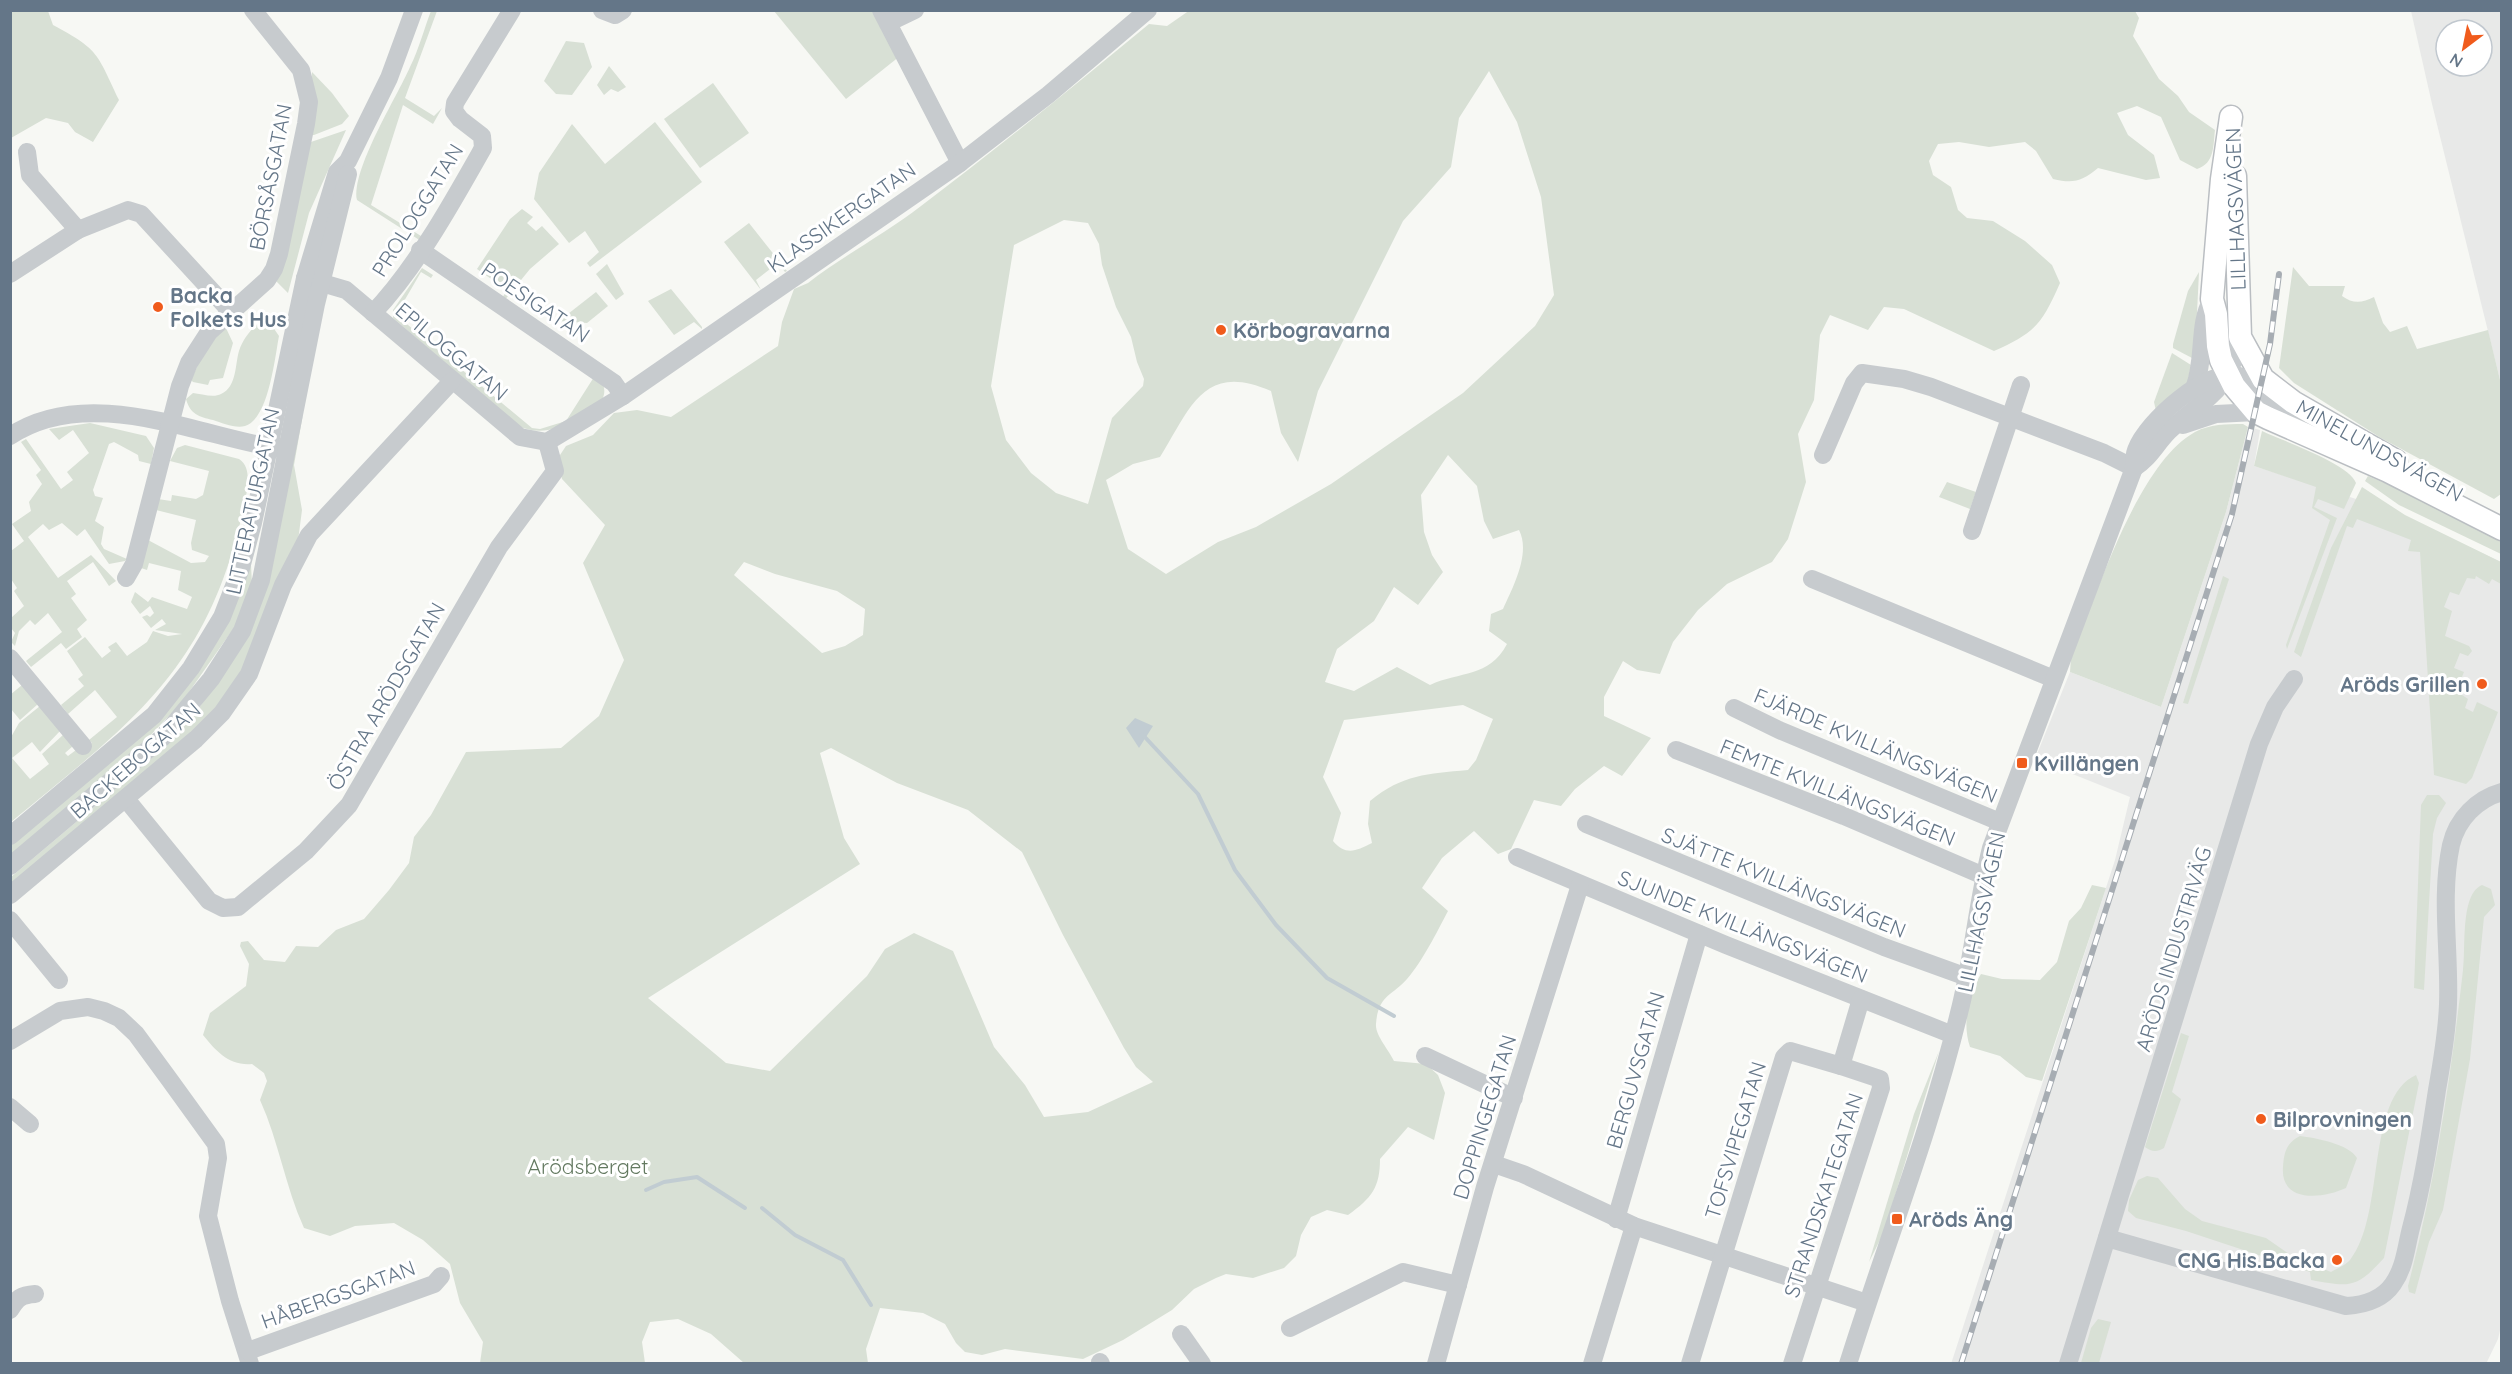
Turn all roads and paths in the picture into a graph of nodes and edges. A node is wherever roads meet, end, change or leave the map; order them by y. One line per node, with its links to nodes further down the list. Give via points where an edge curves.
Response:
1 (253, 10): 16 (street, BÖRSÅSGATAN, via 301,70 309,102 279,254 267,280)
2 (414, 10): 14 (street, LITTERATURGATAN, via 390,78 348,160 337,172)
3 (512, 10): 12 (street, PROLOGGATAN, via 455,103 454,111 460,119 482,136 483,148)
4 (602, 10): 5 (street, via 615,15)
5 (623, 10)
6 (915, 10): 8 (street)
7 (1148, 10): 10 (street, KLASSIKERGATAN)
8 (884, 17): 10 (street)
9 (27, 152): 11 (street, via 30,175)
10 (960, 164): 24 (street, KLASSIKERGATAN)
11 (78, 230): 13 (street); 16 (street, via 128,210 141,214)
12 (420, 250): 17 (street, PROLOGGATAN); 24 (street, POESIGATAN, via 599,372)
13 (10, 274)
14 (313, 280): 17 (street, EPILOGGATAN, via 346,290); 31 (street, LITTERATURGATAN); 33 (street, LITTERATURGATAN)
15 (2212, 299): 18 (main road, LILLHAGSVÄGEN, via 2231,117); 19 (main road, LILLHAGSVÄGEN, via 2217,345); 23 (street, LILLHAGSVÄGEN, via 2204,314 2203,357)
16 (232, 313): 27 (street, BÖRSÅSGATAN, via 209,332 189,363)
17 (373, 313): 21 (street, EPILOGGATAN)
18 (2240, 337): 19 (street, LILLHAGSVÄGEN); 20 (main road, LILLHAGSVÄGEN)
19 (2228, 375): 23 (street, LILLHAGSVÄGEN, via 2208,379); 25 (main road, LILLHAGSVÄGEN); 28 (street, LILLHAGSVÄGEN, via 2217,392); 32 (street, via 2246,379 2272,401 2309,423)
20 (2263, 379): 32 (main road, MINELUNDSVÄGEN, via 2293,402)
21 (452, 381): 30 (street, EPILOGGATAN, via 520,437); 48 (street, BACKEBOGATAN, via 309,535 283,585 249,674 222,713)
22 (2021, 385): 26 (street)
23 (2194, 389): 35 (street, LILLHAGSVÄGEN, via 2149,430 2136,449)
24 (623, 396): 30 (street, KLASSIKERGATAN)
25 (2256, 412): 28 (street, via 2216,414); 37 (main road, MINELUNDSVÄGEN, via 2388,471)
26 (2011, 417): 34 (street, via 1904,379 1862,374 1854,383); 35 (street); 38 (street)
27 (171, 425): 29 (street, via 83,412 51,417); 31 (street); 39 (street, BÖRSÅSGATAN, via 134,564)
28 (2168, 432): 35 (street, LILLHAGSVÄGEN, via 2146,460)
29 (10, 436)
30 (547, 442): 48 (street, ÖSTRA ARÖDSGATAN, via 555,471 500,547 350,805 306,851 238,907 223,908 209,901)
31 (268, 447): 33 (street); 51 (street, LITTERATURGATAN, via 241,568 222,617 191,668 154,715)
32 (2377, 450): 36 (main road, MINELUNDSVÄGEN)
33 (288, 451): 53 (street, LITTERATURGATAN, via 261,580 233,648 163,737)
34 (1823, 455)
35 (2134, 468): 42 (street, LILLHAGSVÄGEN)
36 (2502, 516)
37 (2502, 529)
38 (1972, 531)
39 (126, 578)
40 (1812, 579): 42 (street)
41 (10, 658): 45 (street)
42 (2054, 679): 49 (street, LILLHAGSVÄGEN)
43 (2294, 679): 72 (street, ARÖDS INDUSTRIVÄG, via 2275,707 2259,744)
44 (1734, 708): 49 (street, FJÄRDE KVILLÄNGSVÄGEN, via 1768,726)
45 (83, 746)
46 (1676, 750): 54 (street, FEMTE KVILLÄNGSVÄGEN)
47 (2502, 792): 72 (street, via 2475,806 2451,844 2445,1041 2418,1205 2402,1266 2386,1292 2362,1305 2346,1306)
48 (126, 799): 56 (street, BACKEBOGATAN)
49 (2000, 822): 54 (street, LILLHAGSVÄGEN)
50 (1586, 824): 59 (street, SJÄTTE KVILLÄNGSVÄGEN, via 1884,947)
51 (10, 836)
52 (1517, 857): 55 (street, SJUNDE KVILLÄNGSVÄGEN)
53 (10, 866)
54 (1984, 876): 59 (street, LILLHAGSVÄGEN)
55 (1580, 885): 58 (street, SJUNDE KVILLÄNGSVÄGEN); 66 (street, DOPPINGEGATAN)
56 (10, 895)
57 (10, 920): 60 (street)
58 (1699, 934): 61 (street, SJUNDE KVILLÄNGSVÄGEN); 70 (street, BERGUVSGATAN)
59 (1967, 977): 62 (street, LILLHAGSVÄGEN)
60 (59, 980)
61 (1861, 999): 62 (street, SJUNDE KVILLÄNGSVÄGEN); 65 (street)
62 (1953, 1035): 78 (street, LILLHAGSVÄGEN, via 1932,1112)
63 (10, 1041): 82 (street, via 47,1018 78,1008 112,1014 136,1034 216,1144 218,1158 208,1216)
64 (1425, 1056): 66 (street)
65 (1840, 1066): 73 (street, TOFSVIPEGATAN, via 1790,1051 1785,1054); 76 (street, STRANDSKATEGATAN, via 1880,1079 1881,1088)
66 (1514, 1098): 69 (street, DOPPINGEGATAN)
67 (10, 1107): 68 (street)
68 (30, 1124)
69 (1494, 1164): 70 (street); 75 (street, DOPPINGEGATAN)
70 (1616, 1219): 71 (street)
71 (1634, 1226): 73 (street); 85 (street)
72 (2107, 1238): 89 (street, ARÖDS INDUSTRIVÄG)
73 (1723, 1254): 76 (street); 86 (street, TOFSVIPEGATAN)
74 (441, 1276): 82 (street, HÅBERGSGATAN, via 434,1284)
75 (1458, 1285): 80 (street, via 1397,1273); 84 (street, DOPPINGEGATAN)
76 (1818, 1285): 78 (street); 87 (street, STRANDSKATEGATAN)
77 (35, 1294): 79 (street, via 16,1299)
78 (1867, 1303): 88 (street, LILLHAGSVÄGEN)
79 (10, 1310)
80 (1290, 1328)
81 (1180, 1334): 83 (street)
82 (249, 1357)
83 (1202, 1364)
84 (1436, 1364)
85 (1592, 1364)
86 (1690, 1364)
87 (1792, 1364)
88 (1848, 1364)
89 (2068, 1364)

